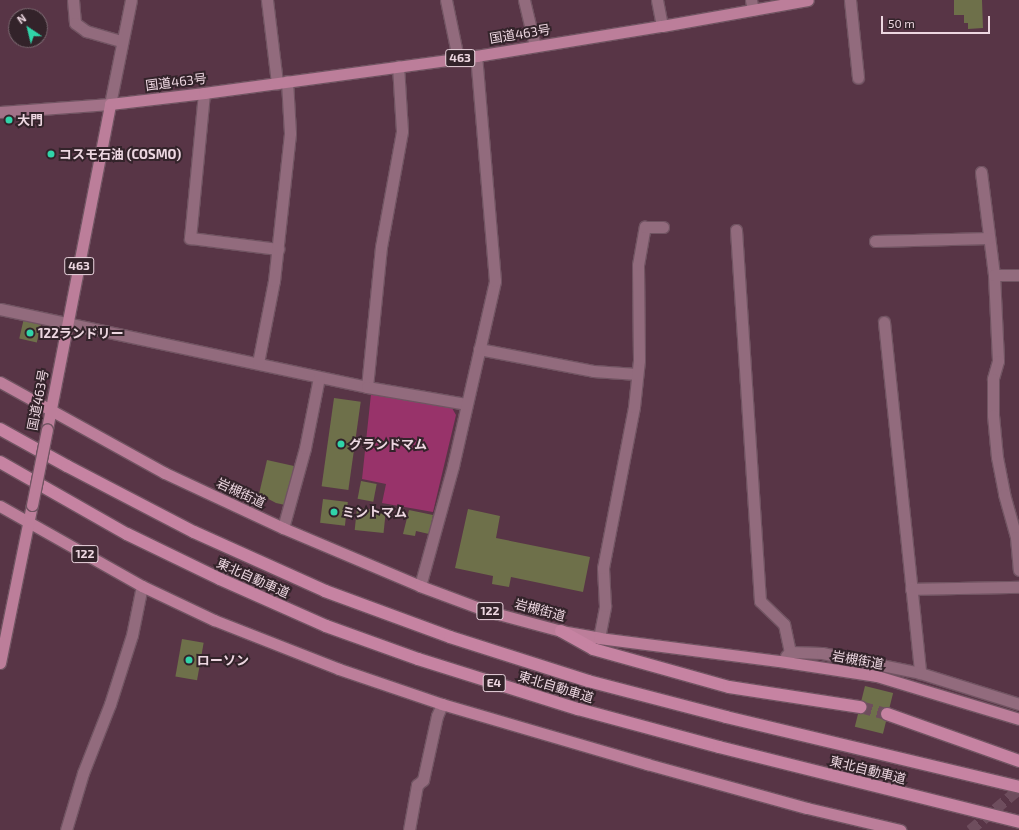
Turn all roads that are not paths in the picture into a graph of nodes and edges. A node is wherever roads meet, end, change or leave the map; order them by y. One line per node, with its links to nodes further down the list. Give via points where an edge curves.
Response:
1 (73, 0): 11 (street, via 75,23 86,31)
2 (131, 0): 11 (street)
3 (267, 0): 17 (street)
4 (446, 0): 14 (street)
5 (524, 0): 12 (street)
6 (657, 0): 10 (street)
7 (808, 0): 9 (highway, 国道463号 / 463)
8 (850, 0): 16 (street)
9 (752, 5): 10 (highway, 国道463号 / 463)
10 (662, 26): 12 (highway, 国道463号 / 463)
11 (122, 41): 19 (street)
12 (535, 46): 13 (highway, 国道463号 / 463)
13 (476, 56): 14 (highway, 国道463号 / 463); 32 (street, via 495,281)
14 (458, 58): 15 (highway, 国道463号 / 463)
15 (398, 66): 17 (highway, 国道463号 / 463); 37 (street, via 402,132 382,247)
16 (858, 78)
17 (282, 82): 18 (highway, 国道463号 / 463); 26 (street, via 290,133)
18 (204, 93): 19 (highway, 国道463号 / 463); 26 (street, via 190,238)
19 (110, 104): 20 (main road); 30 (highway, 国道463号 / 463)
20 (0, 112)
21 (981, 172): 24 (street)
22 (663, 227): 34 (street, via 645,227 638,265 640,360)
23 (736, 230): 52 (street, via 760,601 784,624)
24 (990, 238): 25 (street); 27 (street)
25 (875, 241)
26 (278, 249): 33 (street)
27 (994, 275): 28 (street); 45 (street, via 998,361 993,379 993,415 997,457 1016,537)
28 (1019, 275)
29 (0, 309): 30 (street)
30 (68, 322): 33 (street); 39 (highway, 国道463号 / 463)
31 (884, 322): 49 (street)
32 (479, 349): 34 (street, via 593,371); 38 (street)
33 (258, 363): 35 (street)
34 (637, 374): 51 (street, via 634,407 603,568 605,606)
35 (319, 376): 37 (street); 44 (street, via 305,448)
36 (0, 382): 39 (highway, 岩槻街道 / 122)
37 (367, 387): 38 (street)
38 (466, 404): 47 (street, via 453,466)
39 (50, 411): 43 (highway, 国道463号 / 463, bridge); 44 (highway, 岩槻街道 / 122, via 165,473)
40 (0, 429): 62 (highway, 東北自動車道 / E4, via 194,532 325,591 450,637 588,681 726,717)
41 (0, 462): 63 (highway, 東北自動車道 / E4, via 127,534 213,576 326,626 411,657 578,709)
42 (0, 506): 43 (highway, 122)
43 (28, 523): 46 (highway, 122); 54 (highway, 国道463号 / 463)
44 (283, 528): 47 (highway, 岩槻街道 / 122)
45 (1019, 570)
46 (142, 586): 56 (highway, 122, via 276,646); 64 (street, via 132,634)
47 (420, 586): 50 (highway, 岩槻街道 / 122, via 487,611)
48 (1019, 587): 49 (street)
49 (911, 589): 55 (street)
50 (561, 631): 51 (highway, 岩槻街道 / 122); 58 (highway, via 593,649 730,687)
51 (599, 638): 53 (highway, 岩槻街道 / 122)
52 (790, 652): 53 (street); 55 (street, via 822,653)
53 (779, 661): 60 (highway, 岩槻街道 / 122, via 878,676)
54 (0, 663)
55 (920, 673): 57 (street)
56 (442, 704): 65 (street, via 423,780 417,785); 66 (highway, 122, via 647,764 807,808)
57 (1019, 704)
58 (860, 707)
59 (888, 714): 61 (highway)
60 (1019, 719)
61 (1019, 761)
62 (1019, 787)
63 (1019, 822)
64 (66, 830)
65 (409, 830)
66 (900, 830)

